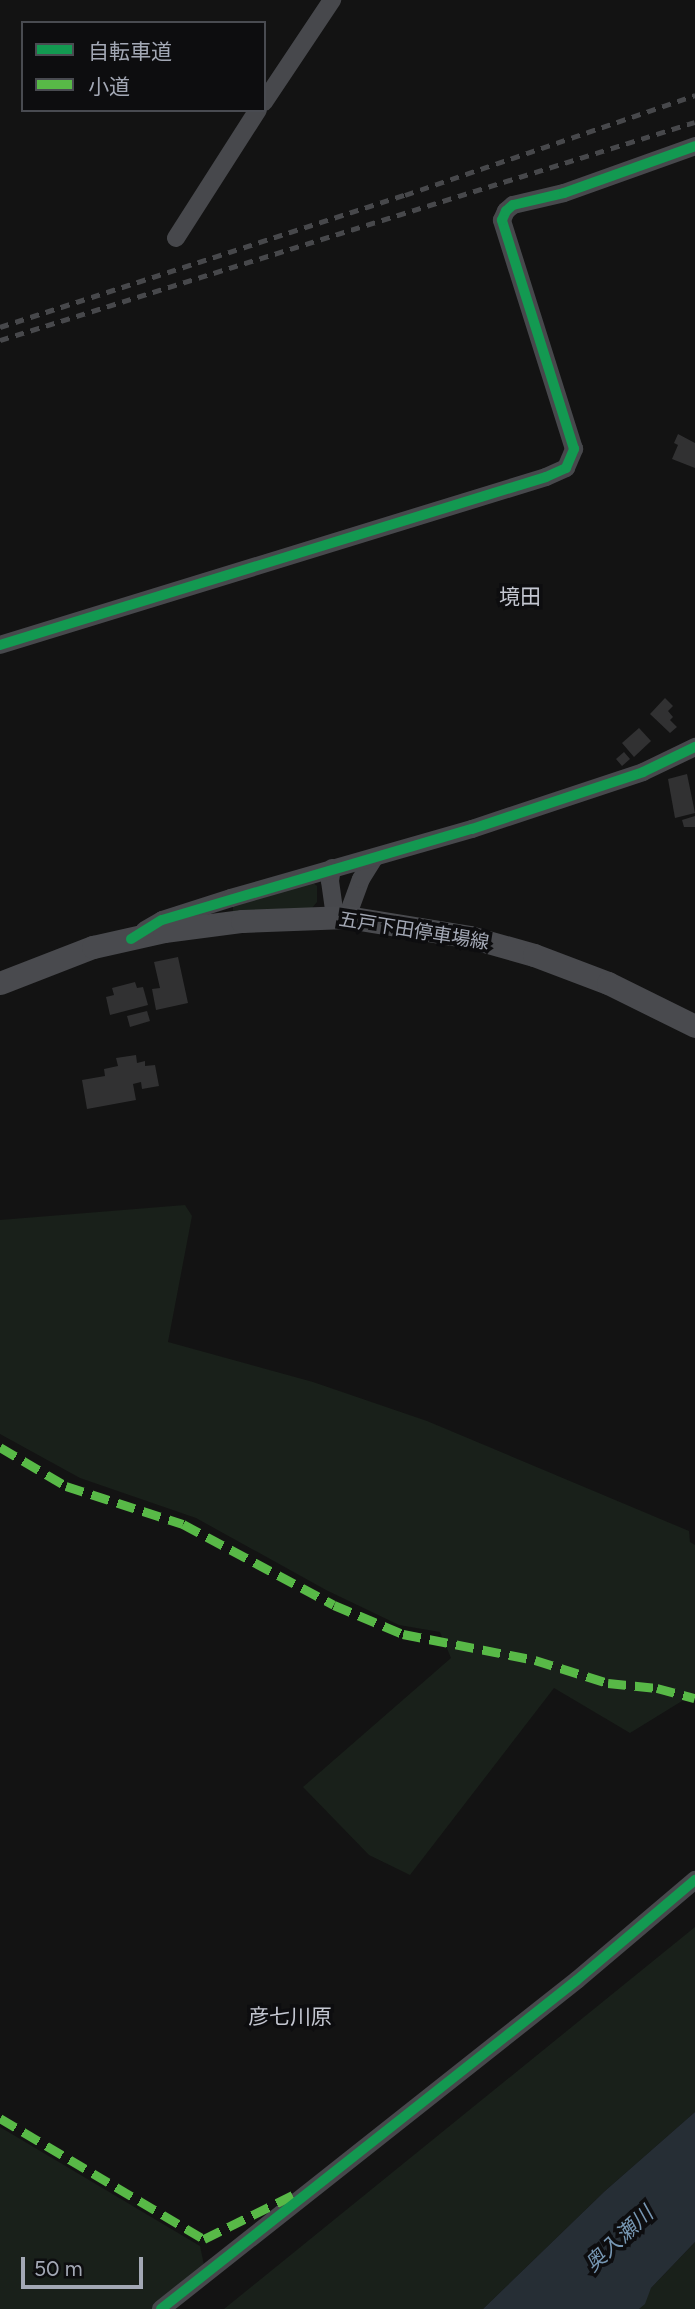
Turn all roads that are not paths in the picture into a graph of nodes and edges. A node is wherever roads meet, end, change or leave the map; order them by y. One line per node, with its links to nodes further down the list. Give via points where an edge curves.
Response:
1 (331, 0): 2 (street)
2 (266, 99)
3 (257, 112): 5 (street)
4 (695, 146): 6 (street, via 564,193 513,205 502,220 574,449 566,468)
5 (176, 238)
6 (0, 645)
7 (695, 747): 8 (street, via 643,772)
8 (374, 858): 9 (street); 10 (street)
9 (332, 868): 10 (street, via 330,881); 11 (street, via 162,920)
10 (341, 917): 11 (main road, 五戸下田停車場線, via 242,921); 13 (main road, 五戸下田停車場線, via 470,937 534,955 608,983)
11 (131, 939): 12 (main road, 五戸下田停車場線, via 93,947)
12 (0, 983)
13 (695, 1026)
14 (695, 1880): 15 (street)
15 (161, 2309)

